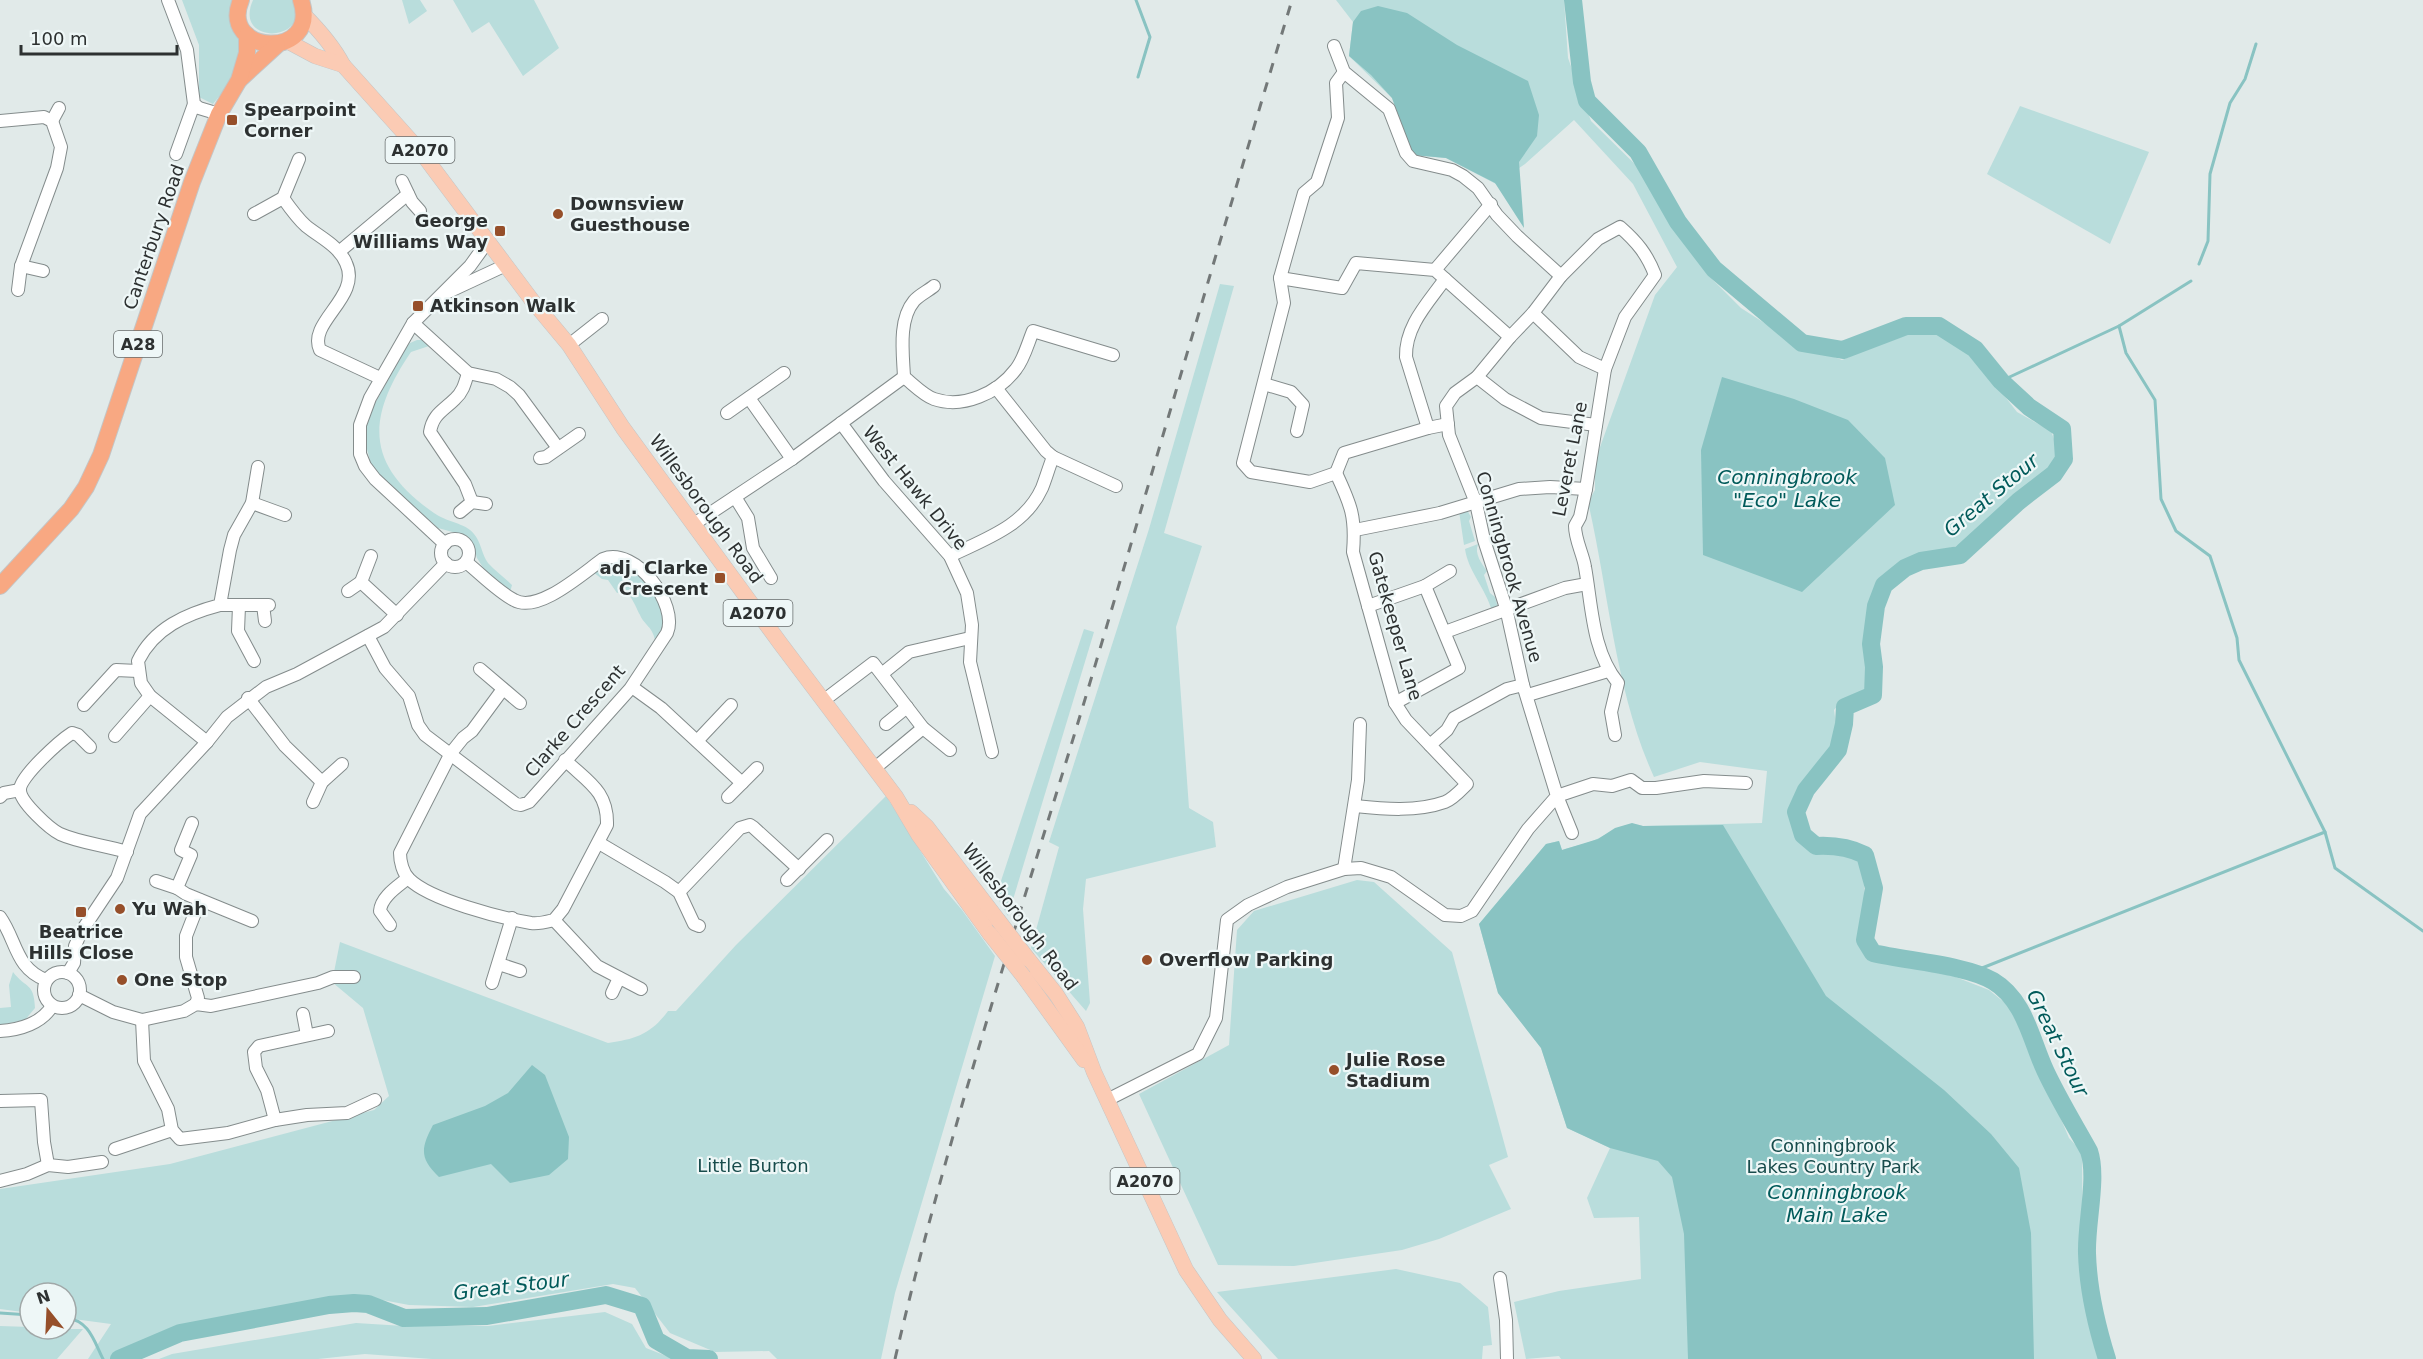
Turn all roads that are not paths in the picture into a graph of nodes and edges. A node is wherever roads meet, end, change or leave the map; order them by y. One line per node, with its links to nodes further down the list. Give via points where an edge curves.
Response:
1 (240, 1): 4 (highway, via 238,15)
2 (170, 4): 10 (street, Canterbury Road, via 191,64)
3 (303, 7): 5 (highway, via 296,34); 7 (main road, A2070)
4 (248, 35): 5 (highway, via 256,42); 9 (highway, Canterbury Road / A28, via 248,53)
5 (282, 43): 7 (main road); 9 (highway, Canterbury Road / A28)
6 (1334, 46): 8 (street)
7 (343, 65): 24 (main road, A2070, via 421,152)
8 (1344, 72): 20 (street, via 1389,109 1406,153 1413,161 1464,176); 31 (street, via 1336,83 1338,118 1326,159 1317,182 1304,194)
9 (239, 80): 12 (highway, Canterbury Road / A28)
10 (194, 104): 12 (street); 15 (street, Canterbury Road)
11 (59, 108): 14 (street)
12 (219, 114): 84 (highway, Canterbury Road / A28, via 181,211 96,465 71,509)
13 (0, 121): 14 (street, via 45,117)
14 (52, 121): 27 (street, via 61,147 57,168)
15 (176, 154)
16 (299, 159): 19 (street)
17 (402, 181): 18 (street)
18 (408, 194): 21 (street); 25 (street)
19 (283, 198): 22 (street); 25 (street, via 297,217)
20 (1491, 204): 28 (street, via 1473,235); 30 (street, via 1517,236)
21 (420, 211)
22 (254, 214)
23 (1620, 227): 30 (street, Conningbrook Avenue, via 1598,239); 42 (street, Leveret Lane, via 1639,244 1654,275 1625,317)
24 (488, 242): 26 (main road, Willesborough Road / A2070); 35 (street)
25 (340, 251): 47 (street, via 348,265 349,280 317,342 320,350)
26 (506, 265): 35 (street); 40 (main road, Willesborough Road / A2070)
27 (21, 266): 29 (street); 34 (street)
28 (1435, 270): 31 (street, via 1356,263 1342,288); 32 (street)
29 (43, 272)
30 (1561, 276): 36 (street, Conningbrook Avenue)
31 (1280, 278): 48 (street, via 1284,303)
32 (1445, 279): 39 (street); 55 (street, via 1413,324 1406,347 1408,366)
33 (933, 286): 46 (street, via 914,301 905,319)
34 (18, 290)
35 (444, 293): 38 (street)
36 (1533, 313): 39 (street, Conningbrook Avenue); 42 (street, via 1579,357)
37 (602, 319): 40 (street)
38 (413, 323): 44 (street); 47 (street)
39 (1510, 337): 45 (street, Conningbrook Avenue)
40 (569, 345): 73 (main road, Willesborough Road / A2070, via 623,428)
41 (1113, 355): 49 (street, via 1032,331 1017,368)
42 (1605, 369): 54 (street, Leveret Lane)
43 (784, 373): 50 (street)
44 (468, 374): 58 (street, via 496,379 510,387); 67 (street, via 457,398 436,415 430,432 465,484)
45 (1478, 376): 53 (street, Conningbrook Avenue, via 1455,393 1446,406); 54 (street, via 1505,399 1541,418)
46 (904, 377): 49 (street, via 931,398 949,403 975,399); 52 (street)
47 (380, 378): 75 (street, via 360,425 360,454 375,480)
48 (1264, 384): 56 (street, via 1291,392 1303,405); 63 (street, via 1243,464 1251,472 1310,482)
49 (996, 388): 59 (street)
50 (749, 398): 51 (street); 61 (street)
51 (727, 413)
52 (841, 423): 61 (street); 77 (street, West Hawk Drive, via 884,481)
53 (1448, 424): 55 (street); 69 (street, Conningbrook Avenue)
54 (1596, 425): 65 (street, Leveret Lane)
55 (1428, 428): 63 (street, via 1344,453)
56 (1297, 431)
57 (579, 434): 58 (street)
58 (558, 448): 60 (street)
59 (1053, 457): 64 (street); 77 (street, via 1026,514 1009,527)
60 (540, 458)
61 (792, 459): 66 (street)
62 (258, 467): 68 (street)
63 (1336, 473): 74 (street, Gatekeeper Lane, via 1353,510)
64 (1116, 486)
65 (1586, 489): 69 (street, via 1519,489); 83 (street, Leveret Lane, via 1575,531)
66 (735, 497): 73 (street); 81 (street, via 748,518 753,548)
67 (472, 502): 70 (street); 71 (street)
68 (252, 503): 72 (street); 87 (street, via 234,535)
69 (1476, 503): 74 (street); 90 (street, Conningbrook Avenue)
70 (486, 504)
71 (460, 512)
72 (285, 515)
73 (694, 524): 106 (main road, Willesborough Road / A2070)
74 (1355, 530): 89 (street, Gatekeeper Lane, via 1353,552)
75 (445, 544): 78 (street, via 454,539 465,543 469,553); 79 (street, via 441,554)
76 (371, 556): 82 (street)
77 (950, 556): 95 (street, West Hawk Drive, via 971,607)
78 (466, 562): 79 (street, via 455,567); 101 (street, Clarke Crescent, via 514,600 528,603 545,600 603,559 613,556 633,561 663,599 670,626)
79 (446, 563): 91 (street)
80 (1450, 571): 85 (street)
81 (771, 578)
82 (361, 582): 86 (street); 91 (street)
83 (1587, 584): 90 (street); 99 (street, Leveret Lane, via 1590,612)
84 (0, 585)
85 (1425, 586): 89 (street); 93 (street)
86 (348, 591)
87 (220, 605): 88 (street); 98 (street, via 168,626 143,652)
88 (239, 606): 92 (street, via 266,605); 96 (street, via 238,631)
89 (1368, 606): 107 (street, Gatekeeper Lane)
90 (1506, 608): 93 (street); 103 (street, Conningbrook Avenue)
91 (397, 615): 94 (street)
92 (265, 621)
93 (1445, 632): 107 (street, via 1459,668)
94 (368, 636): 105 (street); 123 (street, Clarke Crescent, via 385,668 409,696 425,735)
95 (970, 638): 100 (street, via 909,652); 122 (street, West Hawk Drive, via 970,662)
96 (254, 661)
97 (480, 669): 102 (street)
98 (138, 671): 104 (street); 109 (street, via 116,670)
99 (1608, 671): 103 (street); 115 (street, Leveret Lane, via 1618,683 1611,712)
100 (883, 673): 106 (street, via 873,663); 111 (street)
101 (632, 687): 117 (street); 124 (street, Clarke Crescent)
102 (503, 689): 108 (street); 123 (street)
103 (1526, 690): 119 (street, via 1507,689 1454,718); 132 (street, Conningbrook Avenue)
104 (150, 696): 116 (street); 118 (street)
105 (248, 698): 118 (street, via 226,717); 128 (street, via 285,746)
106 (823, 701): 127 (main road, Willesborough Road / A2070)
107 (1395, 702): 119 (street, Gatekeeper Lane)
108 (520, 703)
109 (84, 705)
110 (731, 705): 117 (street)
111 (907, 707): 112 (street); 114 (street)
112 (886, 724)
113 (1359, 724): 137 (street)
114 (923, 728): 121 (street); 127 (street)
115 (1615, 735)
116 (116, 736)
117 (697, 741): 129 (street)
118 (207, 742): 142 (street, via 140,814)
119 (1430, 745): 137 (street, Gatekeeper Lane, via 1467,784 1447,801 1409,808)
120 (90, 747): 131 (street, via 72,733 62,739 24,779)
121 (950, 750)
122 (992, 752)
123 (451, 753): 124 (street, Clarke Crescent, via 521,805 529,802); 145 (street, via 400,853)
124 (565, 760): 141 (street, via 605,801 607,825)
125 (342, 764): 128 (street)
126 (757, 768): 129 (street)
127 (875, 768): 135 (main road, Willesborough Road / A2070)
128 (322, 782): 136 (street)
129 (742, 783): 134 (street)
130 (1746, 783): 132 (street, via 1704,781 1642,788 1631,780 1612,786 1593,784)
131 (20, 790): 133 (street); 142 (street, via 25,801 57,832)
132 (1557, 796): 139 (street, Conningbrook Avenue); 144 (street, via 1528,829 1472,911 1461,916 1445,915 1391,877 1361,868)
133 (0, 797)
134 (728, 797)
135 (896, 797): 174 (main road, Willesborough Road / A2070, bridge, via 918,834); 174 (main road, Willesborough Road / A2070, bridge, via 927,827 1056,994 1077,1027)
136 (313, 802)
137 (1355, 806): 144 (street)
138 (192, 823): 148 (street, via 181,850 191,855)
139 (1572, 833)
140 (827, 840): 143 (street)
141 (598, 843): 149 (street); 153 (street)
142 (127, 852): 159 (street, via 117,878 81,932)
143 (799, 869): 146 (street); 149 (street, via 753,826 745,825)
144 (1344, 869): 176 (street, via 1287,887 1248,905 1227,920 1216,1018 1198,1054)
145 (408, 878): 152 (street, via 449,901); 155 (street, via 381,905 380,911)
146 (788, 880)
147 (156, 881): 148 (street)
148 (177, 888): 150 (street)
149 (679, 892): 156 (street, via 694,924)
150 (200, 900): 154 (street); 167 (street, via 186,936 186,957 198,998)
151 (0, 917): 162 (street, via 22,963)
152 (512, 918): 153 (street, via 533,923); 157 (street)
153 (554, 920): 161 (street, via 597,966)
154 (252, 921)
155 (390, 926)
156 (699, 926)
157 (499, 964): 158 (street); 163 (street)
158 (520, 971)
159 (68, 973): 162 (street, via 56,973); 166 (street, via 79,984)
160 (354, 977): 167 (street, via 333,977 211,1006)
161 (619, 978): 164 (street); 165 (street)
162 (46, 980): 168 (street, via 43,991)
163 (492, 983)
164 (640, 989)
165 (612, 993)
166 (80, 995): 168 (street, via 68,1007); 170 (street, via 113,1012)
167 (196, 1004): 170 (street, via 184,1011)
168 (52, 1006): 171 (street, via 31,1024)
169 (303, 1014): 173 (street)
170 (142, 1020): 179 (street, via 144,1060 168,1110)
171 (0, 1031)
172 (328, 1031): 173 (street)
173 (307, 1035): 178 (street, via 260,1046 254,1052)
174 (1094, 1072): 176 (main road, Willesborough Road / A2070)
175 (375, 1100): 178 (street, via 347,1113)
176 (1107, 1100): 185 (main road, Willesborough Road / A2070, via 1186,1270 1220,1320)
177 (0, 1101): 182 (street, via 41,1100)
178 (275, 1120): 179 (street, via 198,1138 180,1139)
179 (172, 1130): 180 (street)
180 (115, 1149)
181 (102, 1162): 182 (street, via 68,1167)
182 (48, 1165): 183 (street)
183 (0, 1181)
184 (1500, 1278): 186 (street)
185 (1254, 1359)
186 (1507, 1359)

